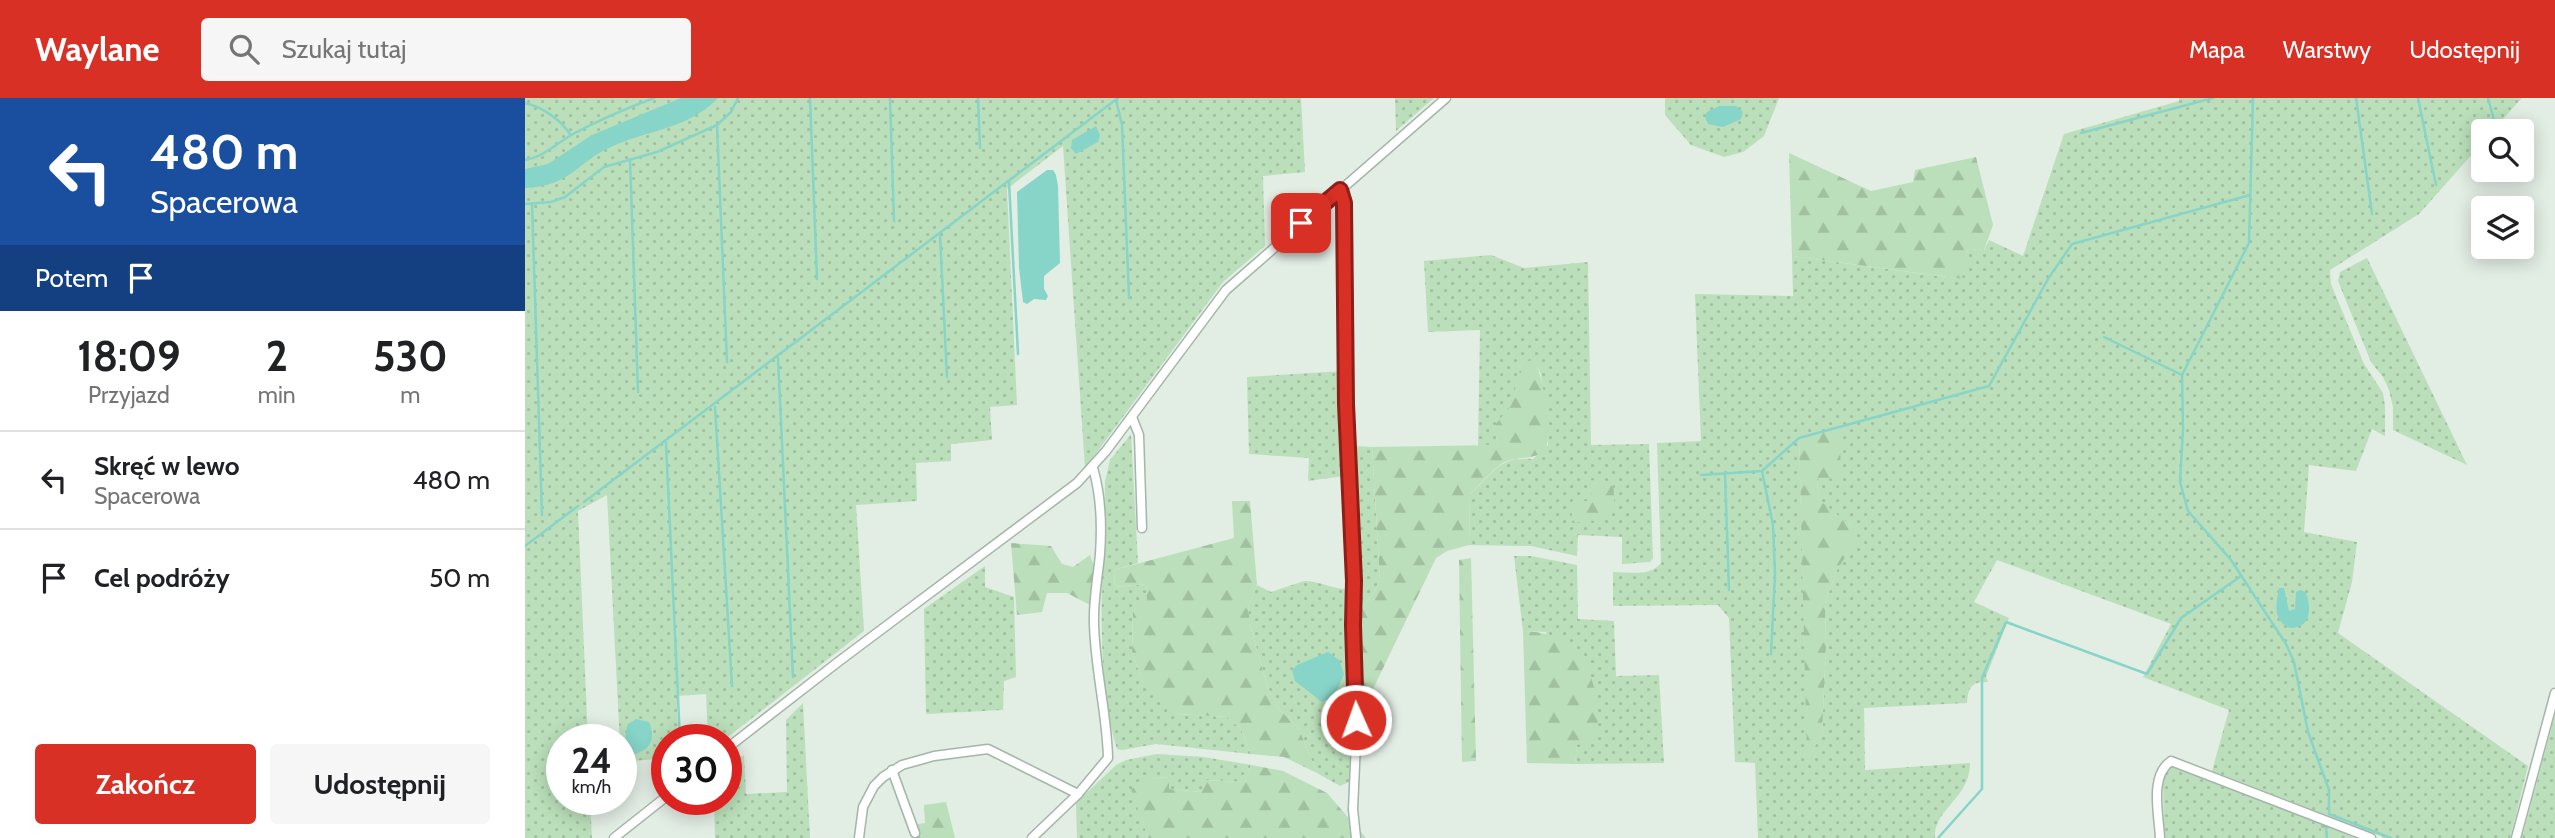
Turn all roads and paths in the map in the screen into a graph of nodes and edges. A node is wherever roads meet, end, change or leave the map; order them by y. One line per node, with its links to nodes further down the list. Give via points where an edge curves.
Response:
1 (1446, 98): 2 (street)
2 (1340, 190): 3 (street, via 1226,290); 15 (street, via 1344,203 1354,581)
3 (1132, 416): 4 (street); 5 (street, via 1139,435)
4 (1093, 468): 7 (street); 9 (street, via 1100,510 1095,645 1108,758)
5 (1142, 528)
6 (2555, 693): 18 (street)
7 (742, 737)
8 (892, 771): 9 (street, via 934,756 988,749); 11 (street); 13 (street, via 867,797)
9 (1078, 794): 14 (street)
10 (651, 809): 12 (street)
11 (915, 833)
12 (614, 838)
13 (859, 838)
14 (1032, 838)
15 (1356, 838)
16 (2160, 838): 17 (street, via 2157,780 2171,761)
17 (2371, 838)
18 (2516, 838)

